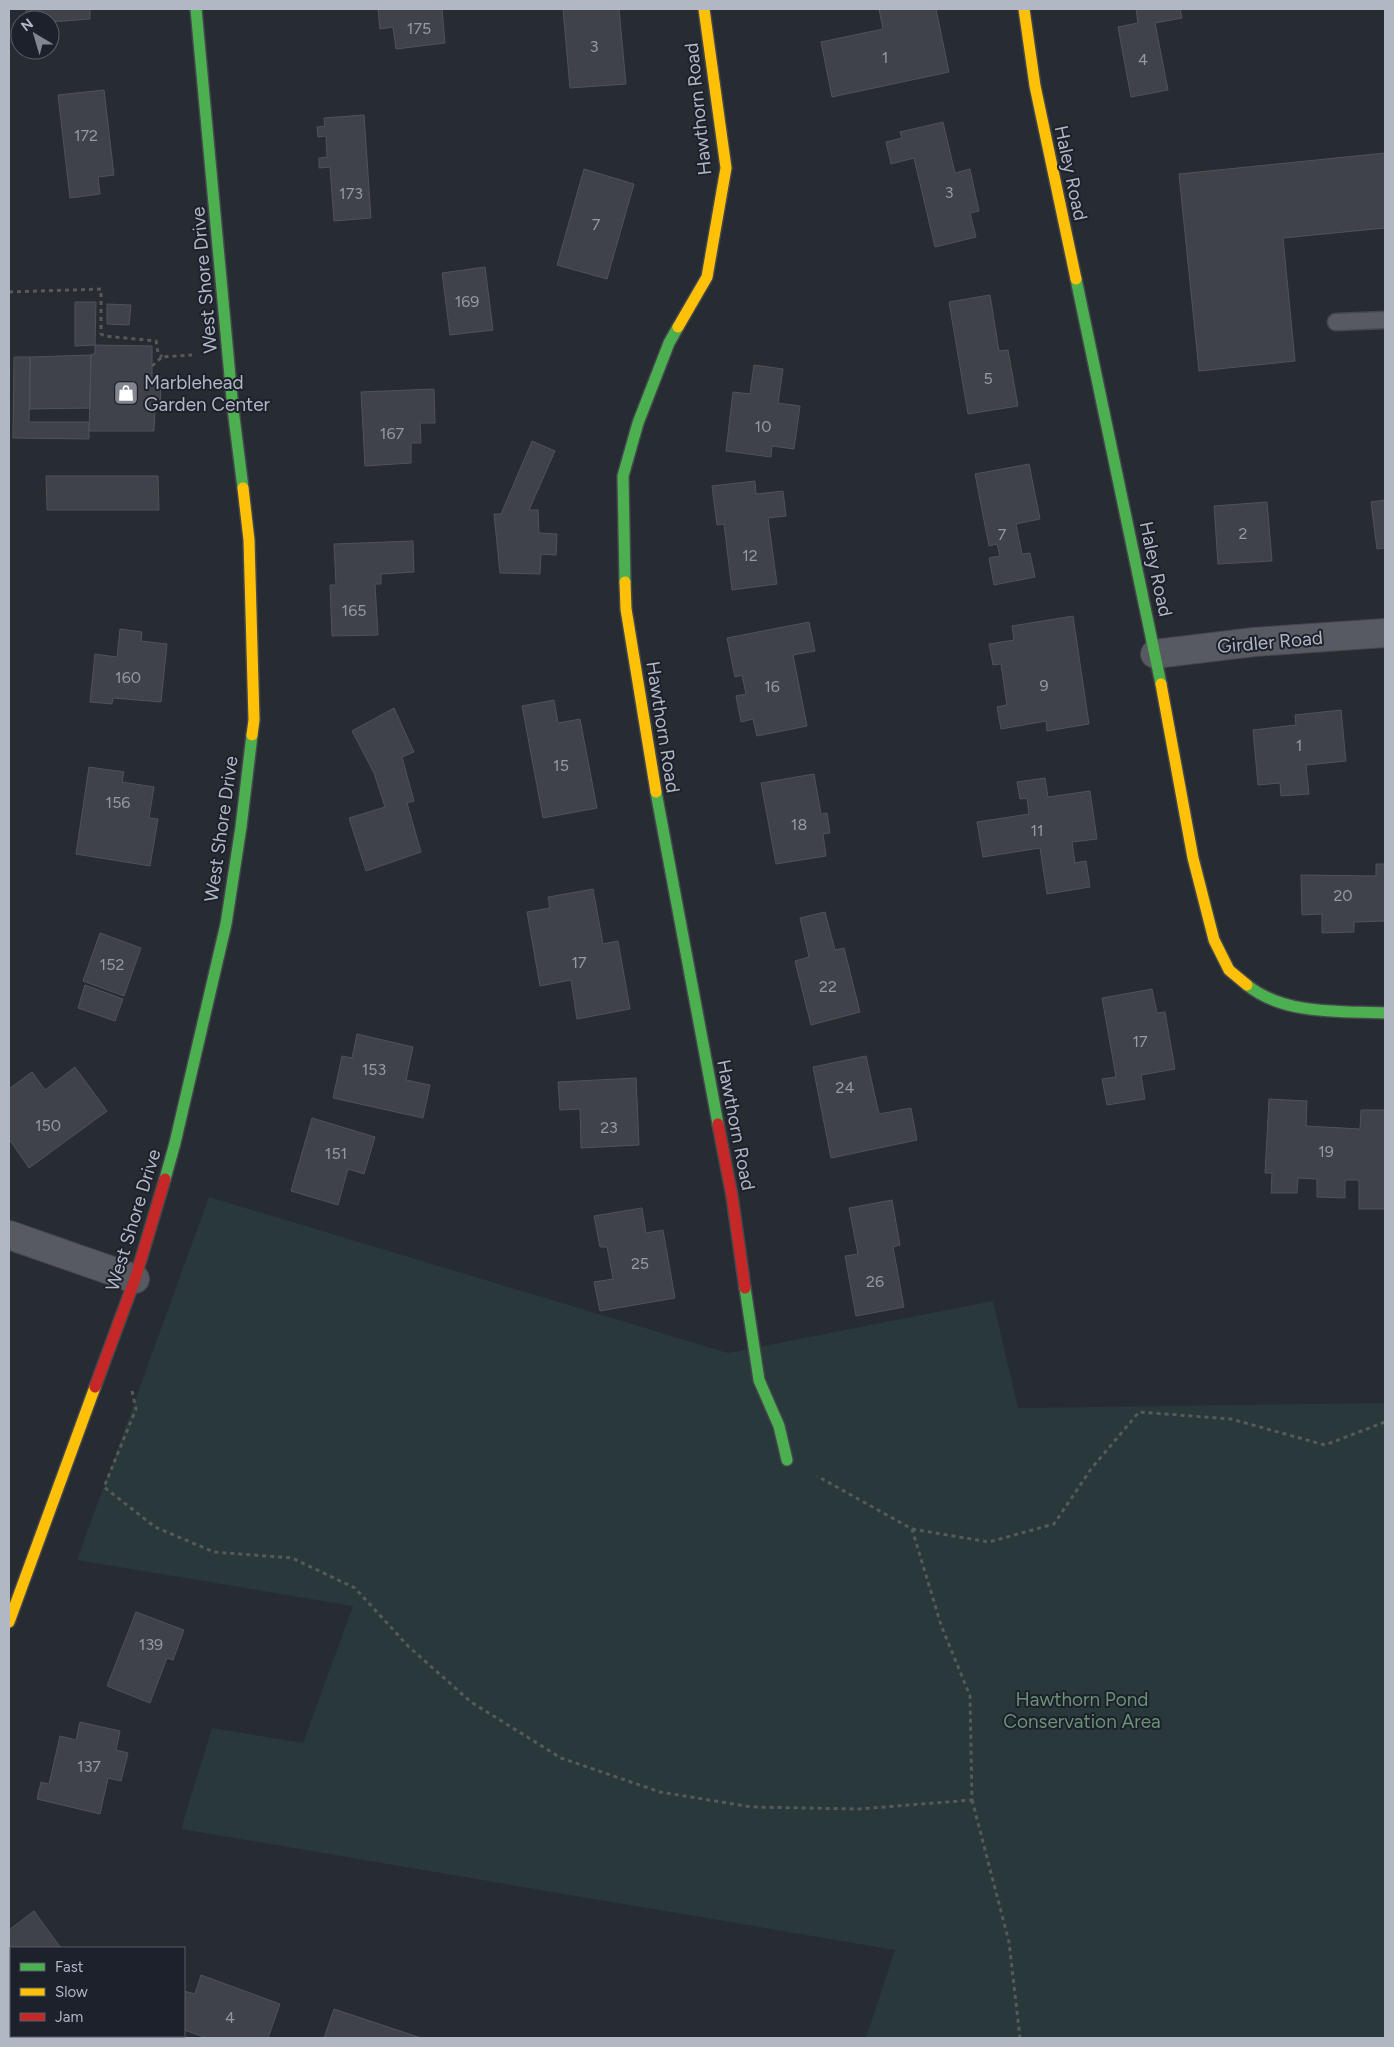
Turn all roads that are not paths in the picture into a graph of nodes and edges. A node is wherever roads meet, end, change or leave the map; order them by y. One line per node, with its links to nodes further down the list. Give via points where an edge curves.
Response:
1 (196, 9): 10 (street, West Shore Drive, via 233,409 249,540 254,720 224,933 175,1143)
2 (704, 9): 11 (street, Hawthorn Road, via 726,168 707,277 669,343 638,424 623,476 626,609 664,836 732,1196 758,1380 779,1426)
3 (1024, 9): 7 (street, Haley Road, via 1035,86)
4 (1385, 320): 5 (lane)
5 (1336, 322)
6 (1385, 633): 7 (street, Girdler Road, via 1254,642)
7 (1155, 654): 8 (street, Haley Road, via 1193,858 1214,940 1230,970 1258,994 1280,1004)
8 (1385, 1013)
9 (9, 1235): 10 (street)
10 (135, 1279): 12 (street, West Shore Drive)
11 (787, 1460)
12 (9, 1622)

